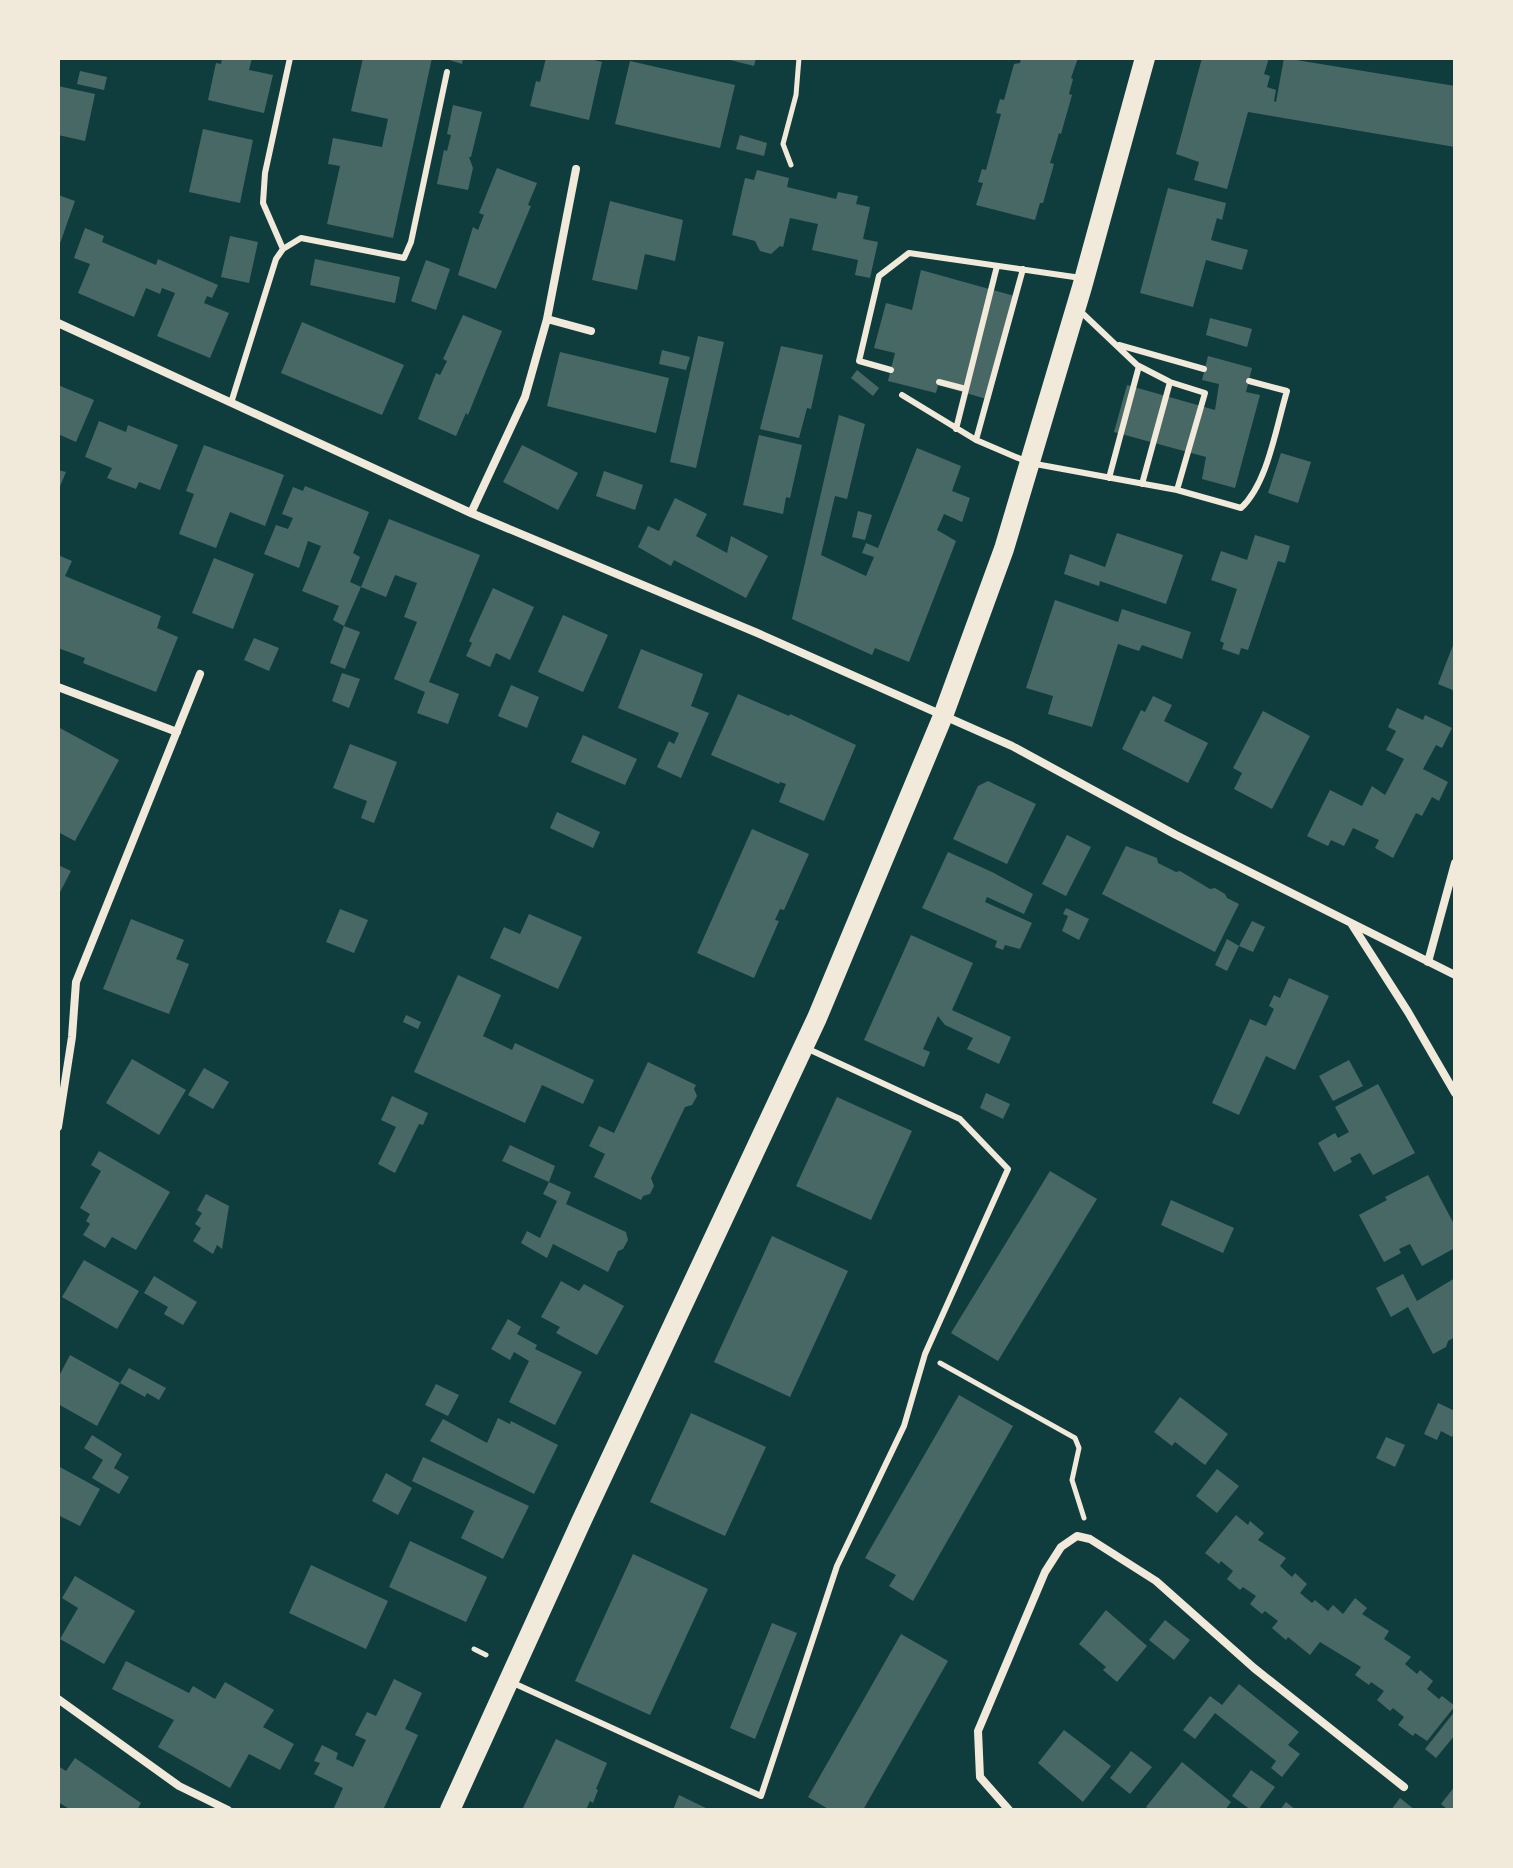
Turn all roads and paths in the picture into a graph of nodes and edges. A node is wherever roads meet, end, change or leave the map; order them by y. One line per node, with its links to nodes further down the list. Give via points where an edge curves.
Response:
1 (290, 58): 7 (lane, via 263,203)
2 (799, 58): 5 (path, via 783,144)
3 (1145, 58): 10 (main road)
4 (447, 72): 7 (lane, via 404,258 301,238)
5 (791, 165)
6 (576, 169): 12 (street)
7 (283, 249): 24 (lane)
8 (997, 266): 9 (lane); 18 (lane, via 909,253 879,276 859,361); 22 (lane)
9 (1023, 269): 10 (lane); 26 (lane)
10 (1084, 279): 11 (main road)
11 (1076, 307): 15 (lane); 27 (main road)
12 (547, 319): 14 (street); 31 (street, via 525,397)
13 (58, 323): 24 (street)
14 (591, 331)
15 (1116, 344): 16 (lane); 17 (lane)
16 (1139, 366): 21 (lane); 28 (lane)
17 (1204, 369)
18 (891, 370)
19 (1249, 381): 30 (lane, via 1287,391 1252,498 1241,508)
20 (939, 382): 22 (lane)
21 (1170, 382): 29 (lane); 30 (lane, via 1205,393)
22 (966, 389): 25 (lane)
23 (902, 395): 25 (lane)
24 (231, 403): 31 (street)
25 (956, 429): 26 (lane)
26 (976, 440): 27 (lane)
27 (1030, 463): 28 (lane); 34 (main road)
28 (1109, 478): 29 (lane)
29 (1142, 484): 30 (lane)
30 (1177, 490)
31 (471, 513): 34 (street)
32 (200, 674): 35 (street)
33 (58, 687): 35 (street)
34 (943, 716): 37 (street, via 1012,746); 40 (main road)
35 (177, 732): 42 (street, via 76,982)
36 (1455, 863): 38 (street)
37 (1351, 922): 38 (street); 41 (street)
38 (1428, 962): 39 (street)
39 (1455, 975)
40 (804, 1047): 43 (lane, via 960,1119 1008,1169); 47 (main road)
41 (1455, 1093)
42 (58, 1127)
43 (925, 1354): 44 (path, via 1075,1438 1079,1448 1072,1480); 47 (lane, via 904,1426 837,1566 761,1796)
44 (1090, 1539): 49 (street, via 1156,1581 1254,1668); 52 (street, via 1077,1536 1061,1547 1045,1572 978,1731 980,1777)
45 (474, 1649): 46 (path)
46 (486, 1655)
47 (508, 1680): 51 (main road)
48 (58, 1699): 50 (street, via 179,1786)
49 (1404, 1787)
50 (228, 1810)
51 (450, 1810)
52 (1009, 1810)

